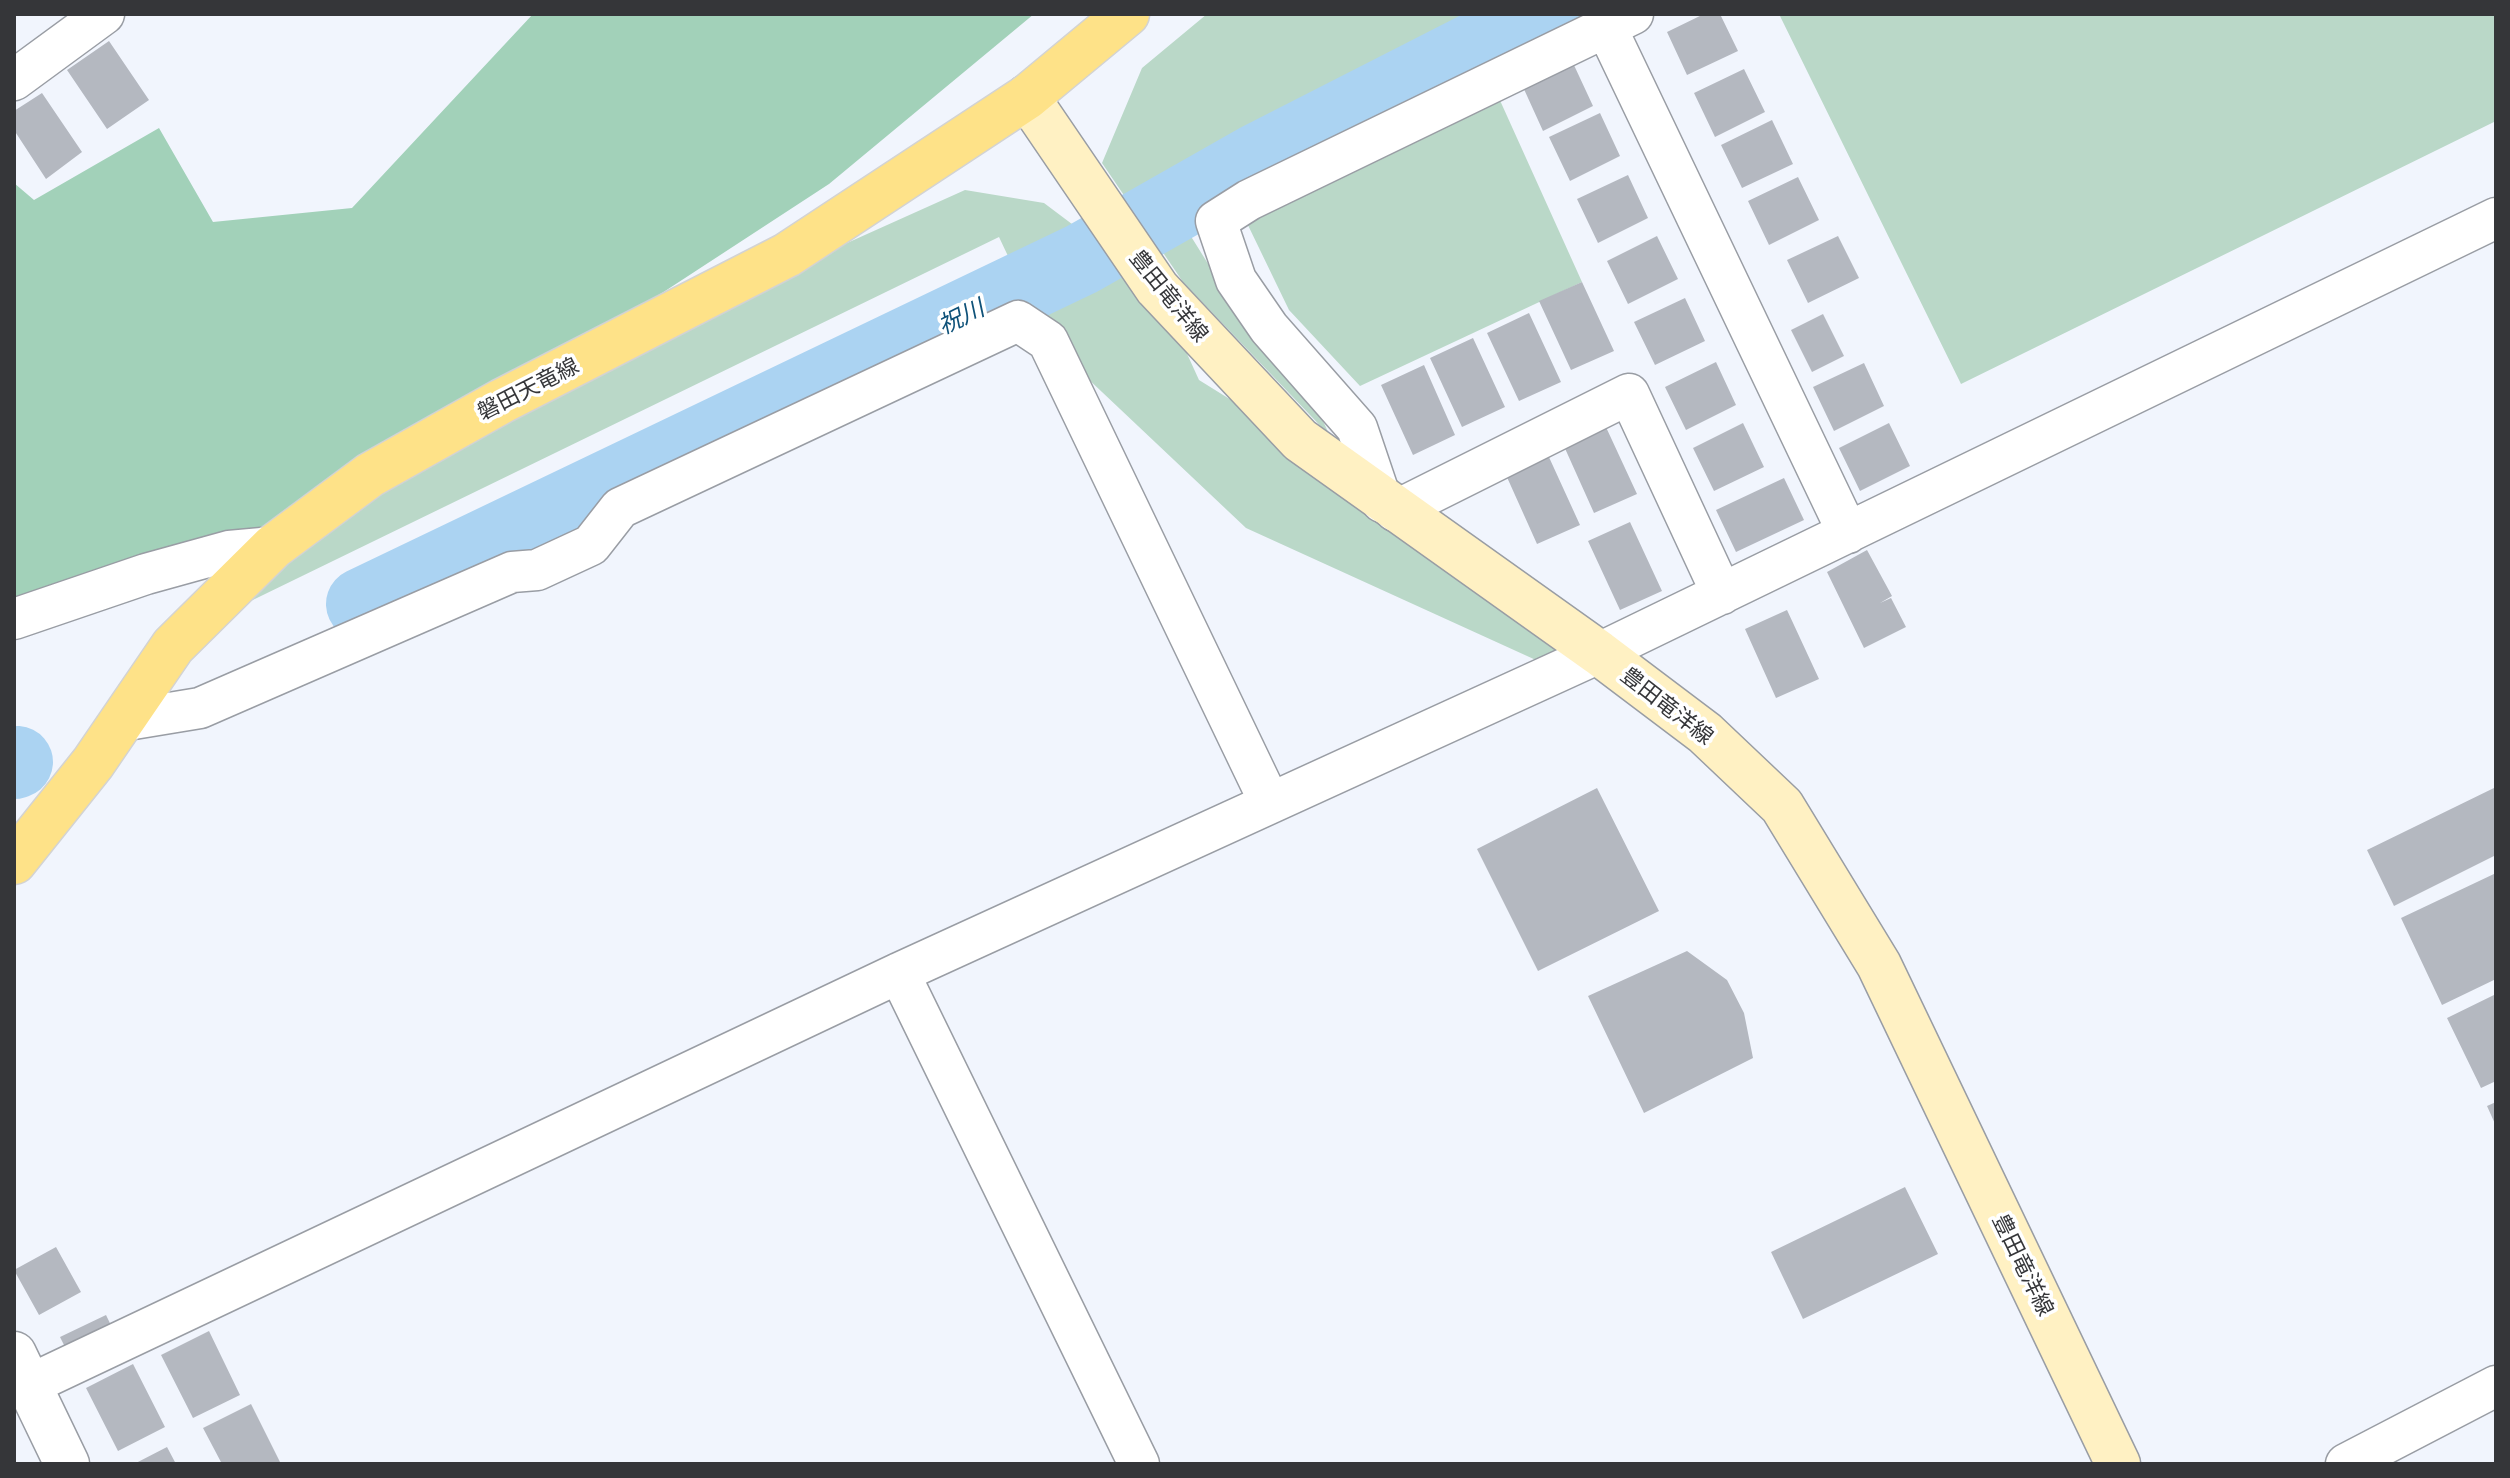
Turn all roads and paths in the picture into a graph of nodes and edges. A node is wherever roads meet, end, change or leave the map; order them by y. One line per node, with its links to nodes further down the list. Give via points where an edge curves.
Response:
1 (104, 14): 4 (street)
2 (1127, 14): 5 (main road, 磐田天竜線)
3 (1620, 21): 7 (street, via 1249,200 1216,221 1236,280 1269,328 1357,428); 8 (street)
4 (14, 80)
5 (1027, 97): 7 (main road, 豊田竜洋線, via 1157,288 1300,440); 9 (main road, 磐田天竜線, via 787,255 370,475)
6 (2496, 218): 8 (street)
7 (1388, 506): 10 (street, via 1629,394); 12 (main road, 豊田竜洋線)
8 (1848, 533): 10 (street)
9 (273, 547): 11 (street, via 229,551 146,574); 13 (main road, 磐田天竜線, via 173,646)
10 (1722, 594): 12 (street)
11 (14, 619)
12 (1599, 653): 14 (street); 21 (main road, 豊田竜洋線, via 1705,733 1782,806 1879,965)
13 (121, 721): 14 (street, via 200,708 512,572 537,570 591,545 620,508 1018,321 1048,341); 15 (main road, 磐田天竜線)
14 (1270, 803): 16 (street)
15 (14, 862)
16 (899, 973): 17 (street); 20 (street)
17 (21, 1370): 19 (street)
18 (2496, 1386): 22 (street)
19 (67, 1464)
20 (1139, 1464)
21 (2118, 1464)
22 (2346, 1464)

